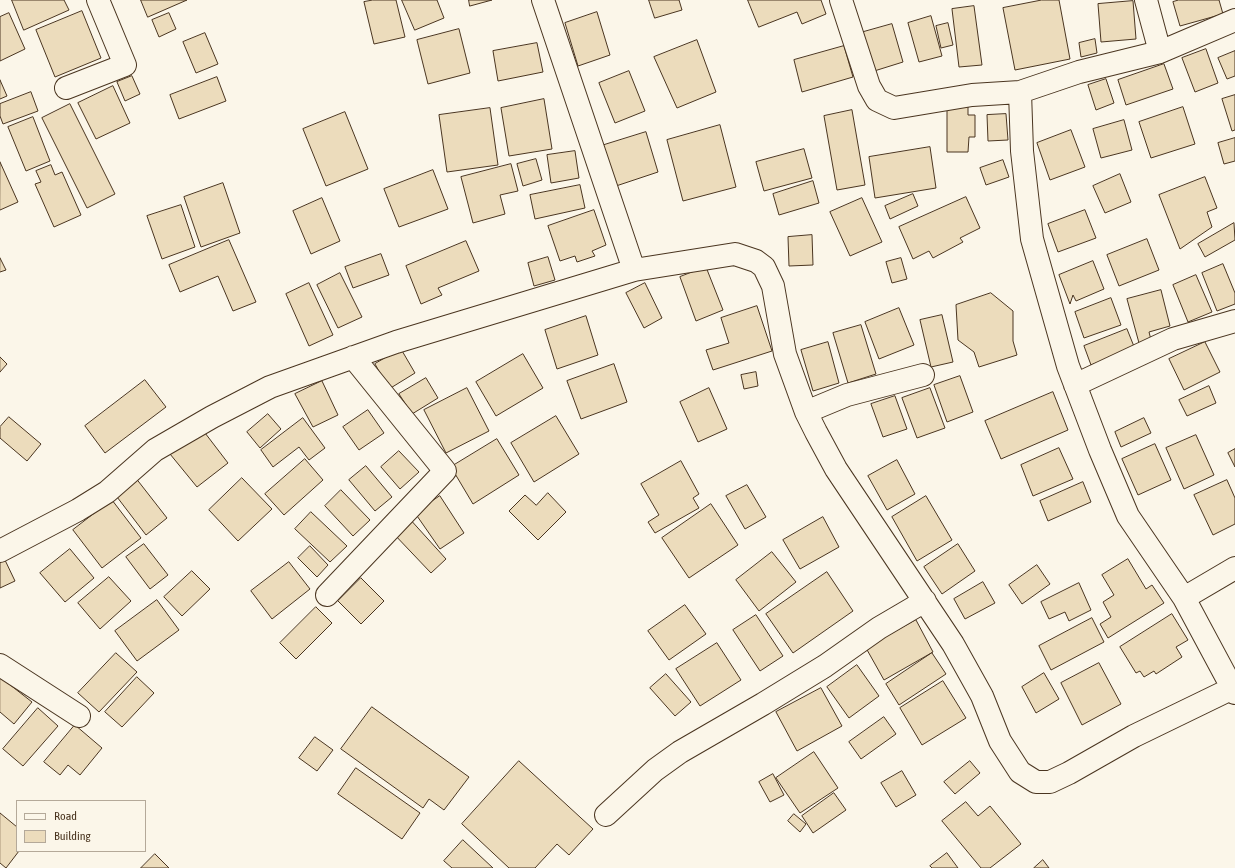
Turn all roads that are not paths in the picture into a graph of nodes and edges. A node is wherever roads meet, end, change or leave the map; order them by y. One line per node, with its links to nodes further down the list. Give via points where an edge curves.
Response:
1 (98, 0): 7 (street, via 125,65)
2 (543, 0): 9 (street)
3 (841, 0): 8 (street, via 869,86 877,100 894,108 972,95)
4 (1146, 0): 6 (street)
5 (1235, 20): 6 (street)
6 (1160, 52): 8 (street, via 1079,72)
7 (66, 88)
8 (1020, 92): 13 (street, via 1022,151 1032,239)
9 (634, 270): 11 (street, via 396,342); 14 (street, via 735,254 756,261 764,267 773,286 785,354)
10 (1234, 324): 13 (street, via 1173,339)
11 (353, 358): 15 (street, via 270,387 212,417 155,450 111,488 78,510); 17 (street, via 445,471)
12 (923, 375): 14 (street, via 847,395)
13 (1075, 384): 18 (street, via 1128,516)
14 (806, 412): 19 (street, via 836,470)
15 (0, 551)
16 (1235, 568): 18 (street)
17 (327, 595)
18 (1184, 598): 21 (street)
19 (925, 601): 21 (street, via 982,696 1000,741 1020,772 1036,782 1050,782 1134,736); 23 (street, via 879,628 800,682 680,752 655,770)
20 (0, 666): 22 (street)
21 (1234, 690)
22 (80, 716)
23 (606, 815)

